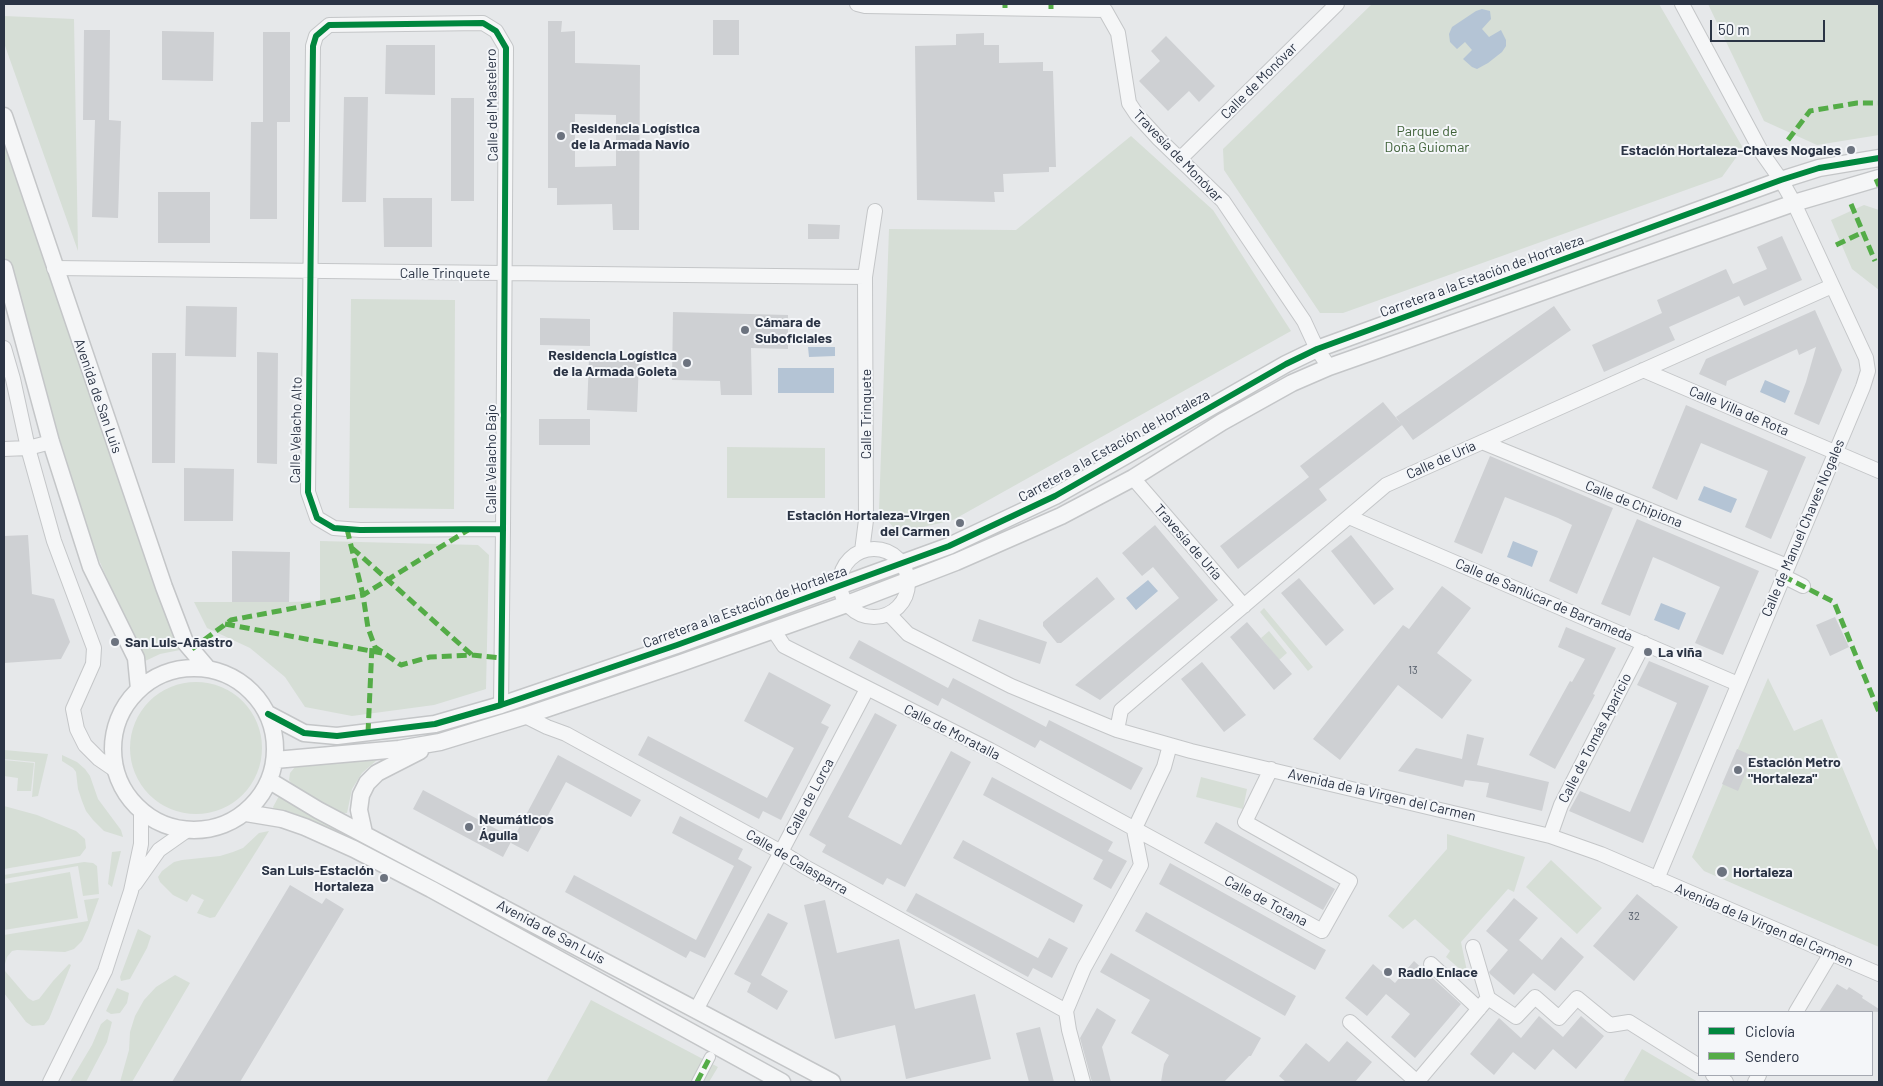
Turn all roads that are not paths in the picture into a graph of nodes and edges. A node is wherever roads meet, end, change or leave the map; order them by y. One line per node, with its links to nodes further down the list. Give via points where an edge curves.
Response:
1 (857, 4): 4 (street)
2 (1337, 4): 9 (street, Calle de Monóvar)
3 (1682, 4): 12 (street, Calle de Manuel Chaves Nogales, via 1762,152)
4 (957, 6): 5 (street)
5 (1005, 6): 6 (street)
6 (1051, 6): 7 (street)
7 (1105, 7): 9 (street, Travesía de Monóvar, via 1118,33 1129,103 1159,139)
8 (4, 116): 16 (street, Avenida de San Luis)
9 (1181, 158): 22 (street, Travesía de Monóvar, via 1223,201 1304,321)
10 (1879, 158): 12 (street, Carretera a la Estación de Hortaleza, via 1819,168)
11 (1879, 178): 13 (street)
12 (1781, 180): 13 (street, Calle de Manuel Chaves Nogales); 22 (street, Carretera a la Estación de Hortaleza)
13 (1794, 203): 20 (street, Calle de Manuel Chaves Nogales); 23 (street)
14 (875, 211): 19 (street, Calle Trinquete)
15 (4, 268): 25 (street)
16 (54, 268): 17 (street, Calle Trinquete); 45 (street, Avenida de San Luis, via 178,624 185,642)
17 (310, 272): 18 (street, Calle Trinquete); 18 (street, Calle del Mastelero, via 313,46 316,36 329,25 483,23 496,31 506,48); 33 (street, Calle Velacho Alto, via 308,492 317,518 334,528 360,530)
18 (504, 274): 19 (street, Calle Trinquete); 33 (street, Calle Velacho Bajo)
19 (865, 278): 34 (street, Calle Trinquete, via 866,520)
20 (1832, 286): 24 (street, Calle de Uría); 29 (street, Calle de Manuel Chaves Nogales, via 1866,358 1868,371)
21 (4, 348): 27 (street)
22 (1317, 349): 23 (street, Travesía de Monóvar); 35 (street, Carretera a la Estación de Hortaleza, via 1055,496 949,546)
23 (1329, 367): 31 (street, via 1292,383 1222,422)
24 (1643, 370): 26 (street, Calle de Uría); 29 (street, Calle Villa de Rota)
25 (51, 442): 27 (street); 47 (street, via 91,567 136,658)
26 (1482, 442): 32 (street, Calle de Uría, via 1386,485); 36 (street, Calle de Chipiona)
27 (28, 448): 28 (street); 57 (street, via 54,541 94,648 93,664 73,709 77,729 85,745)
28 (4, 449)
29 (1835, 452): 30 (street, Calle Villa de Rota); 36 (street, Calle de Manuel Chaves Nogales)
30 (1879, 470)
31 (1133, 478): 37 (street, via 1061,516); 41 (street, Travesía de Uría)
32 (1349, 517): 41 (street, Calle de Uría); 44 (street, Calle de Sanlúcar de Barrameda)
33 (503, 529): 49 (street, Calle Velacho Bajo)
34 (862, 551): 35 (street, via 884,550); 38 (street, via 845,565)
35 (902, 563): 37 (street); 38 (street, Carretera a la Estación de Hortaleza)
36 (1785, 571): 39 (street, Calle de Chipiona); 46 (street, Calle de Manuel Chaves Nogales)
37 (908, 581): 40 (street); 42 (street, via 904,601)
38 (840, 586): 40 (street); 49 (street, Carretera a la Estación de Hortaleza)
39 (1803, 586)
40 (847, 604): 42 (street, via 866,617 878,618); 43 (street)
41 (1244, 606): 52 (street, Calle de Uría, via 1121,710)
42 (889, 614): 52 (street, Avenida de la Virgen del Carmen, via 908,634 1011,686)
43 (774, 631): 48 (street, Calle de Moratalla, via 784,646); 51 (street)
44 (1644, 643): 46 (street, Calle de Sanlúcar de Barrameda); 64 (street, Calle de Tomás Aparicio, via 1561,805)
45 (208, 668): 47 (street, via 174,670 154,678); 50 (street, via 239,681 252,692)
46 (1738, 684): 66 (street, Calle de Manuel Chaves Nogales)
47 (139, 689): 57 (street, via 121,712 116,725)
48 (866, 689): 62 (street, Calle de Moratalla, via 990,750); 65 (street, Calle de Lorca)
49 (501, 706): 50 (street, Carretera a la Estación de Hortaleza, via 435,724 337,736 304,733)
50 (268, 714): 55 (street, via 276,739)
51 (525, 716): 53 (street); 65 (street, Calle de Calasparra, via 566,734)
52 (1117, 730): 54 (street, Avenida de la Virgen del Carmen)
53 (440, 742): 55 (street); 63 (street, via 377,773 367,783 360,796 359,810)
54 (1170, 745): 56 (street, Avenida de la Virgen del Carmen); 62 (street, via 1164,767)
55 (276, 760): 58 (street)
56 (1271, 769): 62 (street, Calle de Totana, via 1245,822 1350,881 1322,931); 64 (street, Avenida de la Virgen del Carmen)
57 (116, 770): 59 (street, via 123,789)
58 (270, 781): 60 (street); 63 (street, Avenida de San Luis)
59 (141, 810): 61 (street, via 153,820); 67 (street, via 141,844)
60 (246, 813): 61 (street, via 214,829); 82 (street, Avenida de San Luis, via 282,819 354,850)
61 (186, 830): 67 (street, via 158,850)
62 (1134, 830): 75 (street, via 1141,865 1084,968)
63 (364, 833): 74 (street, Avenida de San Luis)
64 (1550, 836): 66 (street, Avenida de la Virgen del Carmen)
65 (782, 852): 74 (street, Calle de Lorca); 75 (street, Calle de Calasparra)
66 (1657, 878): 69 (street, Avenida de la Virgen del Carmen)
67 (131, 891): 80 (street, via 105,971)
68 (1473, 947): 72 (street)
69 (1831, 953): 71 (street, Avenida de la Virgen del Carmen); 76 (street)
70 (1431, 964): 73 (street)
71 (1879, 974)
72 (1488, 998): 73 (street); 79 (street, via 1516,1017 1535,997 1559,1018 1577,998 1610,1025 1628,1022)
73 (1479, 1008): 85 (street)
74 (696, 1010): 83 (street, Avenida de San Luis)
75 (1066, 1011): 84 (street)
76 (1797, 1011)
77 (1350, 1022): 85 (street)
78 (710, 1057): 81 (street)
79 (1698, 1065)
80 (50, 1082)
81 (697, 1082)
82 (782, 1082)
83 (832, 1082)
84 (1083, 1082)
85 (1417, 1082)

